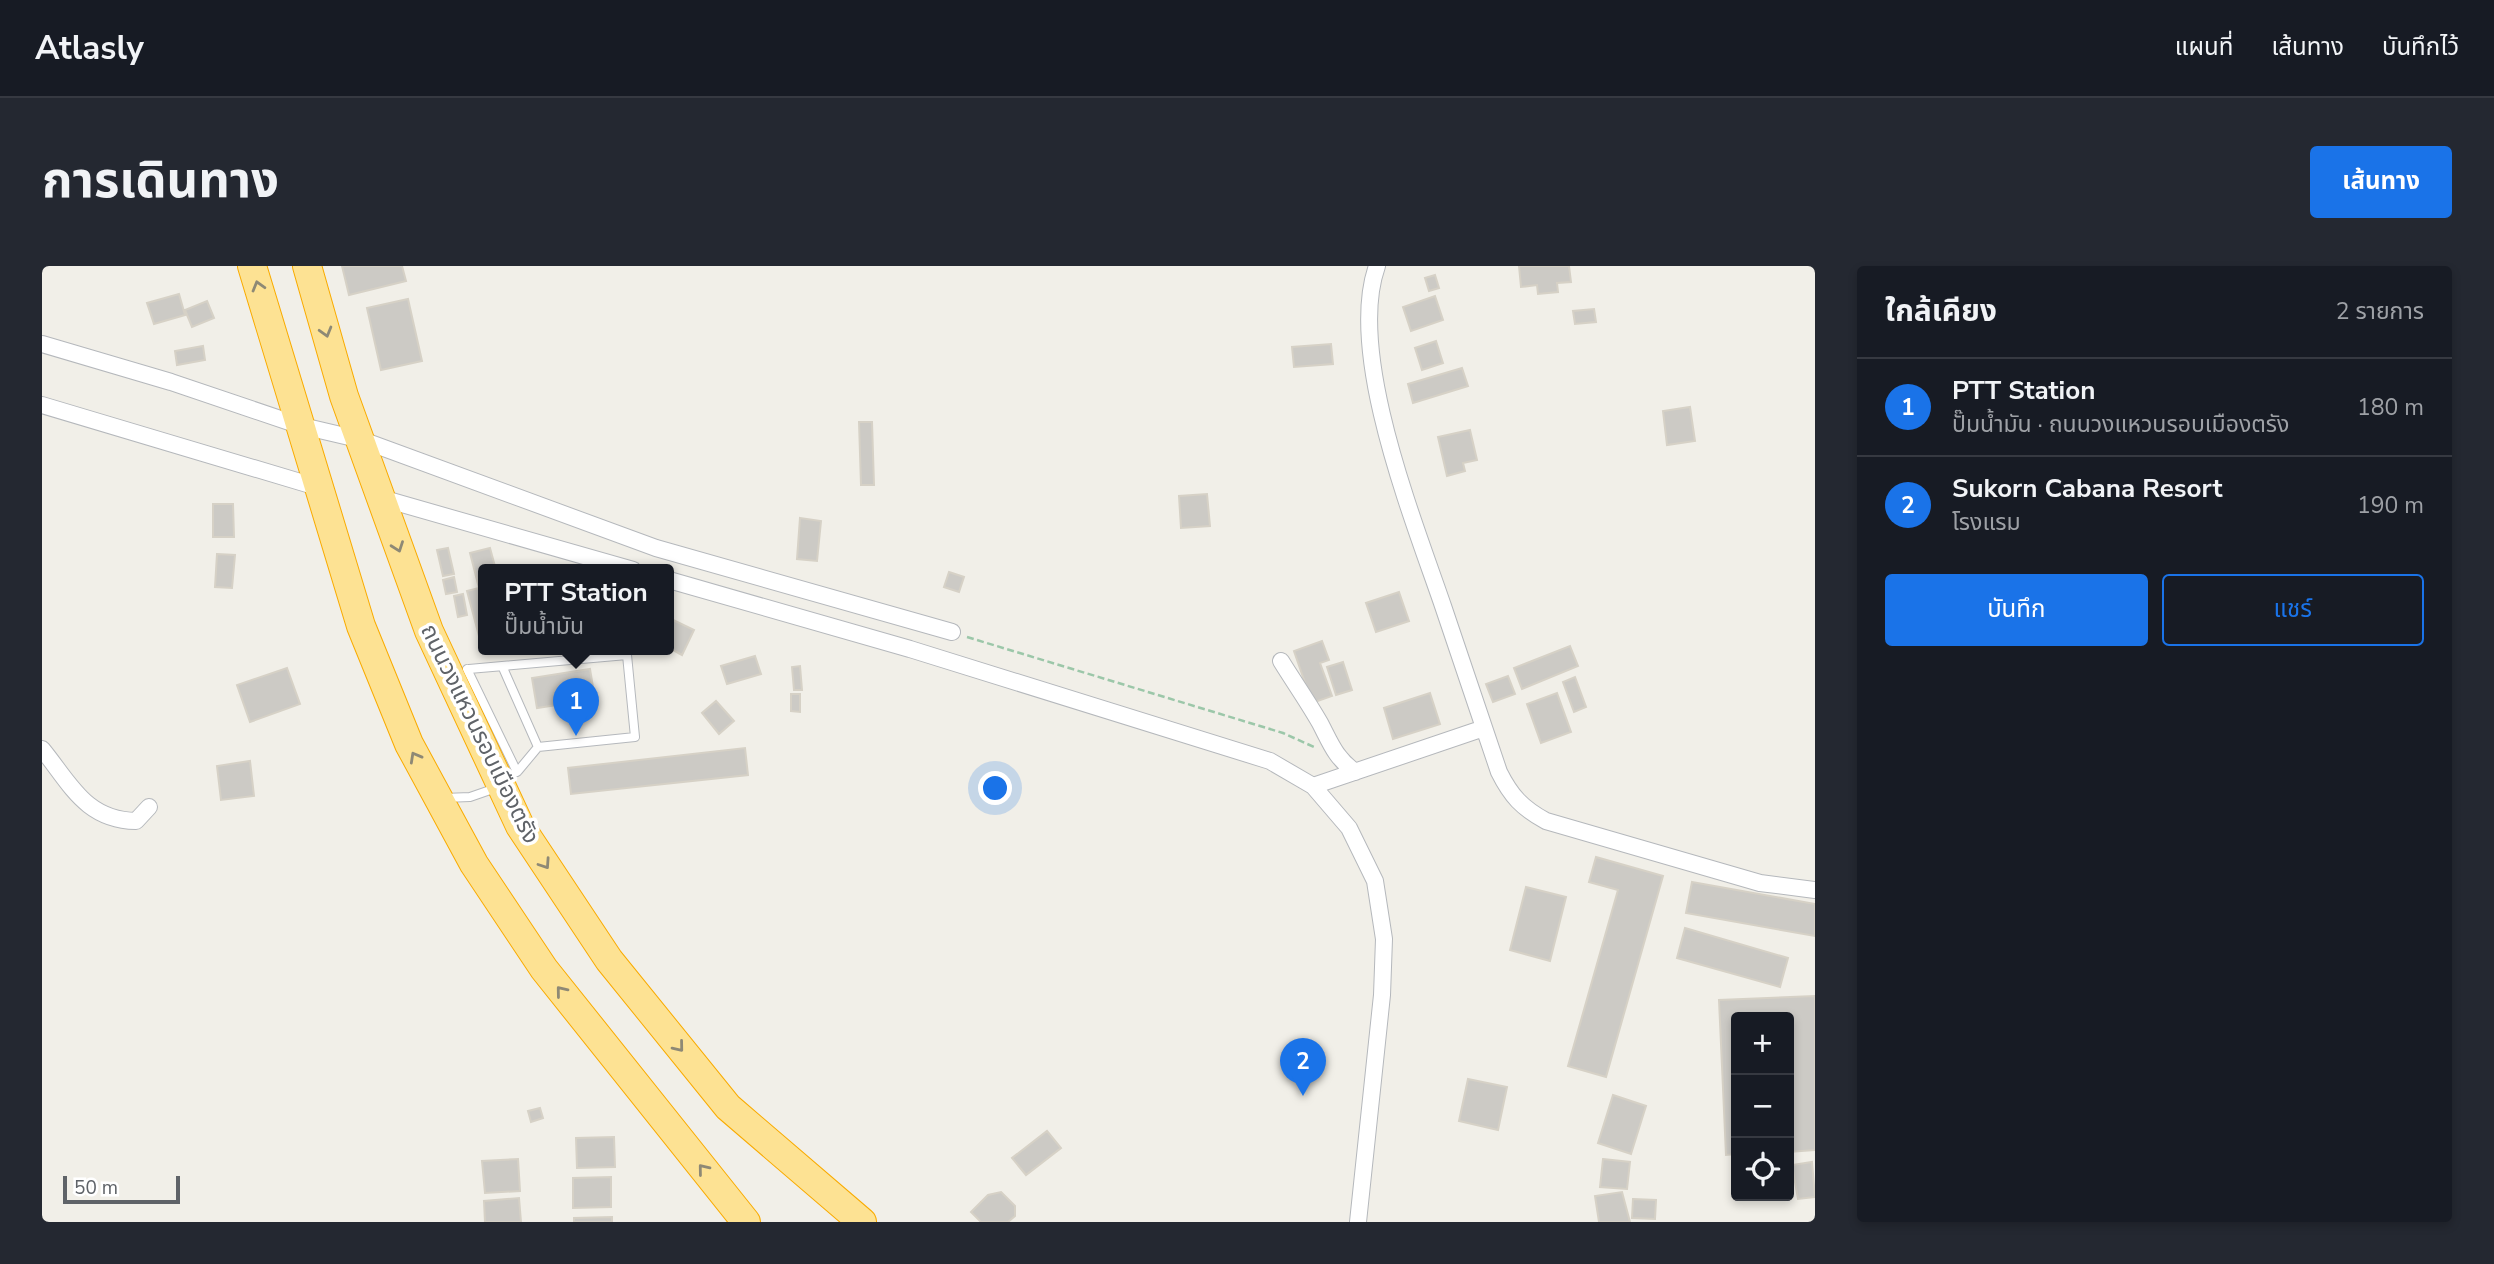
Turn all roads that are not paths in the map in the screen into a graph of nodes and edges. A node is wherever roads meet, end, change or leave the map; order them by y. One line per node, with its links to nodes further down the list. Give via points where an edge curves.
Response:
1 (252, 266): 6 (highway, one-way to 1)
2 (307, 266): 7 (highway, ถนนวงแหวนรอบเมืองตรัง, one-way to 7, via 344,396)
3 (1377, 266): 16 (street, via 1370,322 1383,412)
4 (42, 344): 6 (street)
5 (42, 405): 8 (street)
6 (298, 425): 7 (street); 8 (highway)
7 (362, 440): 9 (highway, ถนนวงแหวนรอบเมืองตรัง); 12 (street, via 656,548)
8 (317, 487): 22 (highway, one-way to 8, via 409,744 360,626)
9 (381, 498): 10 (street); 15 (highway, ถนนวงแหวนรอบเมืองตรัง, one-way to 15, via 429,631)
10 (612, 564)
11 (674, 581): 21 (street, via 1270,761)
12 (952, 632)
13 (1281, 661): 19 (street, via 1339,760)
14 (503, 668): 15 (lane); 17 (lane); 17 (lane, via 627,655 635,737)
15 (458, 670): 20 (highway, ถนนวงแหวนรอบเมืองตรัง)
16 (1484, 728): 19 (street); 24 (street, via 1511,795 1546,821 1760,883)
17 (538, 747): 20 (lane)
18 (42, 749): 23 (street, via 80,801 103,814 136,821)
19 (1355, 772): 21 (street)
20 (509, 778): 22 (lane, via 470,797); 26 (highway, ถนนวงแหวนรอบเมืองตรัง, one-way to 26, via 520,826 609,960 728,1107)
21 (1313, 786): 27 (street, via 1349,828 1375,881 1384,939)
22 (438, 797): 25 (highway, one-way to 22, via 544,969 474,864)
23 (149, 807)
24 (1815, 890)
25 (746, 1222)
26 (862, 1222)
27 (1357, 1222)

